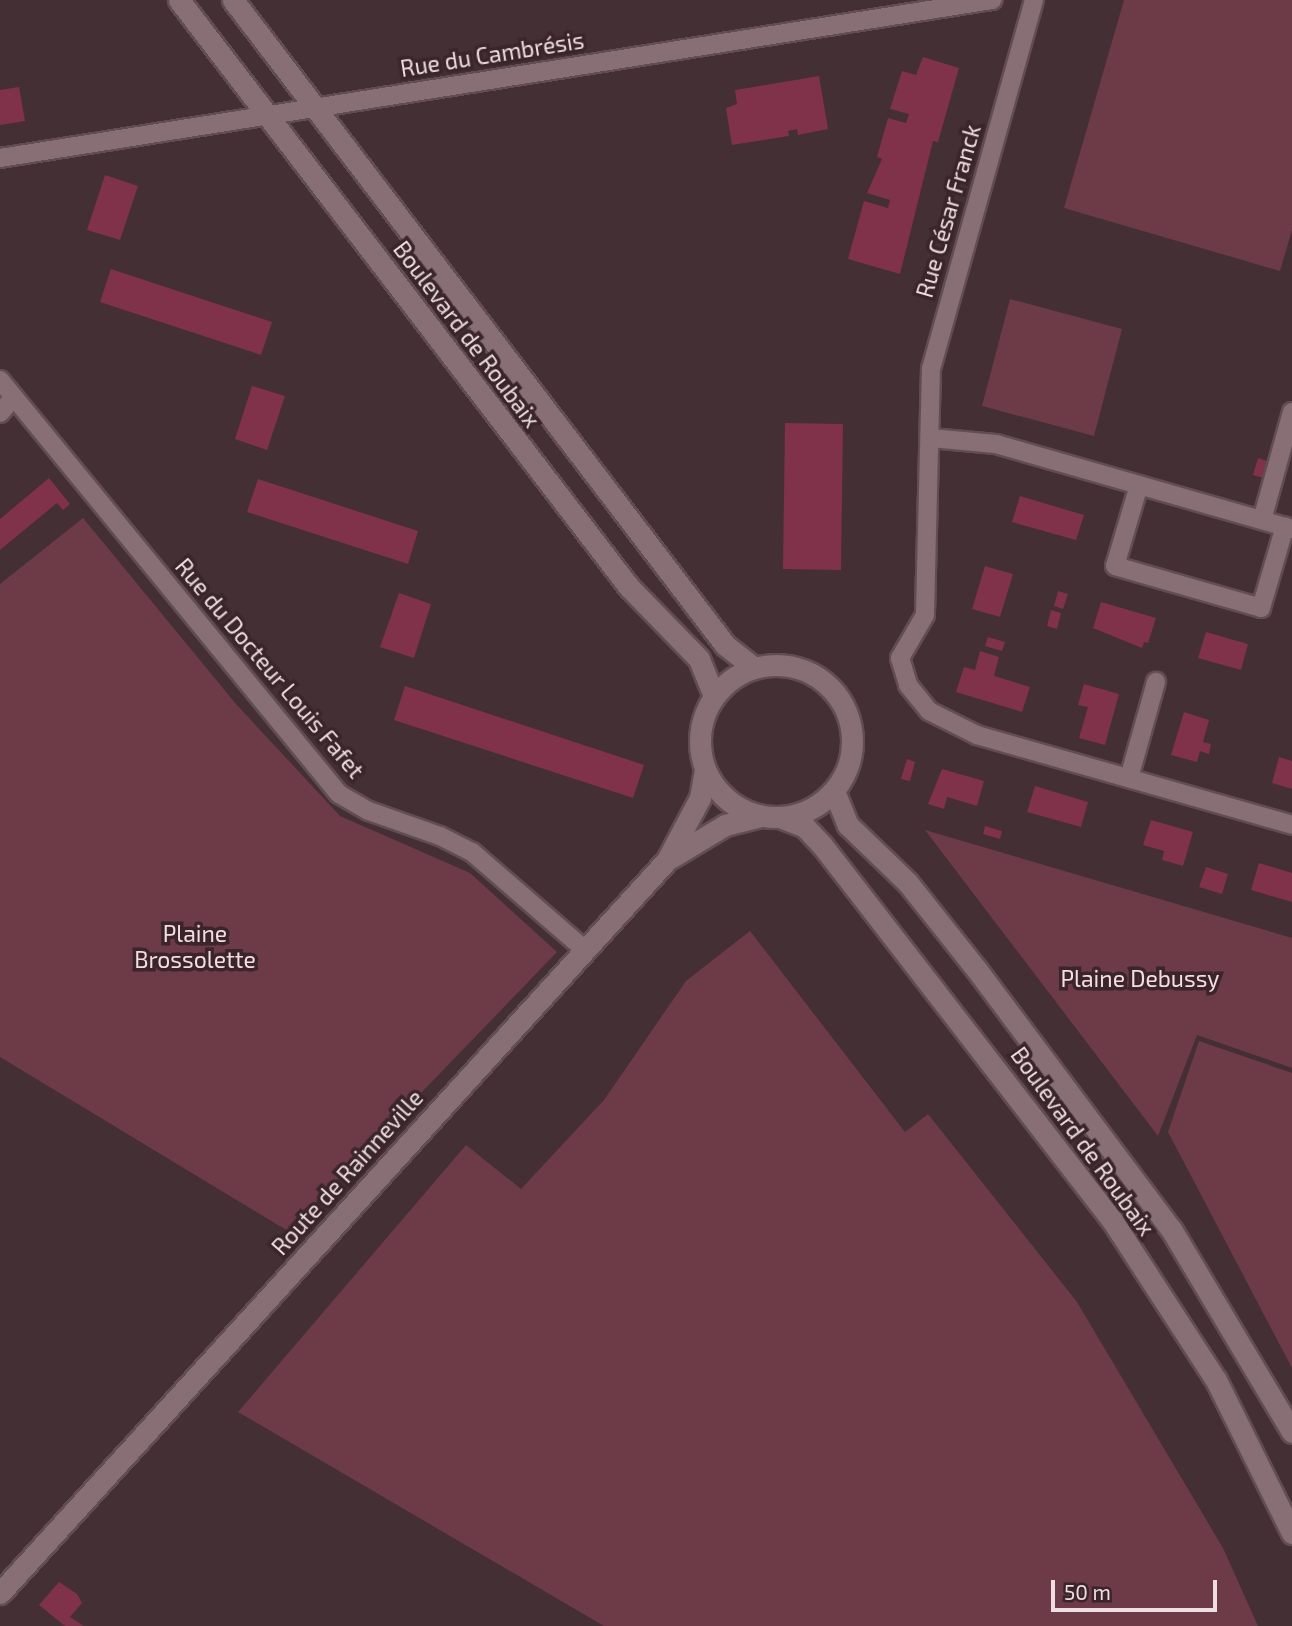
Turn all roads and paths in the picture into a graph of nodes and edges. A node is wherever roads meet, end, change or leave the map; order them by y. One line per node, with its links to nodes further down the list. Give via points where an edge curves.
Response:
1 (179, 0): 6 (main road, Boulevard de Roubaix)
2 (233, 0): 5 (main road, Boulevard de Roubaix)
3 (992, 0): 5 (street, Rue du Cambrésis)
4 (1034, 0): 11 (street, Rue César Franck, via 936,346 931,368)
5 (314, 107): 6 (street, Rue du Cambrésis); 15 (main road, Boulevard de Roubaix, via 725,645)
6 (267, 115): 7 (street, Rue du Cambrésis); 17 (main road, Boulevard de Roubaix, via 629,587 699,659)
7 (0, 158)
8 (0, 380): 9 (street, Rue du Docteur Louis Fafet)
9 (6, 406): 24 (street, Rue du Docteur Louis Fafet, via 339,794 369,811 472,852)
10 (1292, 412): 13 (street)
11 (931, 438): 12 (street, via 996,444); 19 (street, Rue César Franck, via 925,615 900,658 908,685 929,712 976,735)
12 (1139, 485): 13 (street); 14 (street, via 1115,566 1261,608)
13 (1262, 520): 14 (street)
14 (1288, 528)
15 (754, 668): 17 (main road, via 739,674); 20 (main road, via 776,665 817,677 845,709 851,752)
16 (1156, 682): 19 (street)
17 (715, 696): 18 (main road, via 700,732)
18 (705, 770): 21 (main road, via 728,801); 23 (main road, Route de Rainneville, via 700,798)
19 (1129, 778): 22 (street, Rue César Franck)
20 (834, 791): 21 (main road, via 819,804); 25 (main road, Boulevard de Roubaix, via 848,825 908,883 978,970 1171,1229)
21 (772, 817): 23 (main road, via 708,833); 26 (main road, Boulevard de Roubaix, via 805,827 822,845 1112,1220 1216,1380)
22 (1292, 824)
23 (667, 860): 24 (main road, Route de Rainneville)
24 (585, 950): 27 (main road, Route de Rainneville)
25 (1292, 1432)
26 (1292, 1533)
27 (0, 1593)

